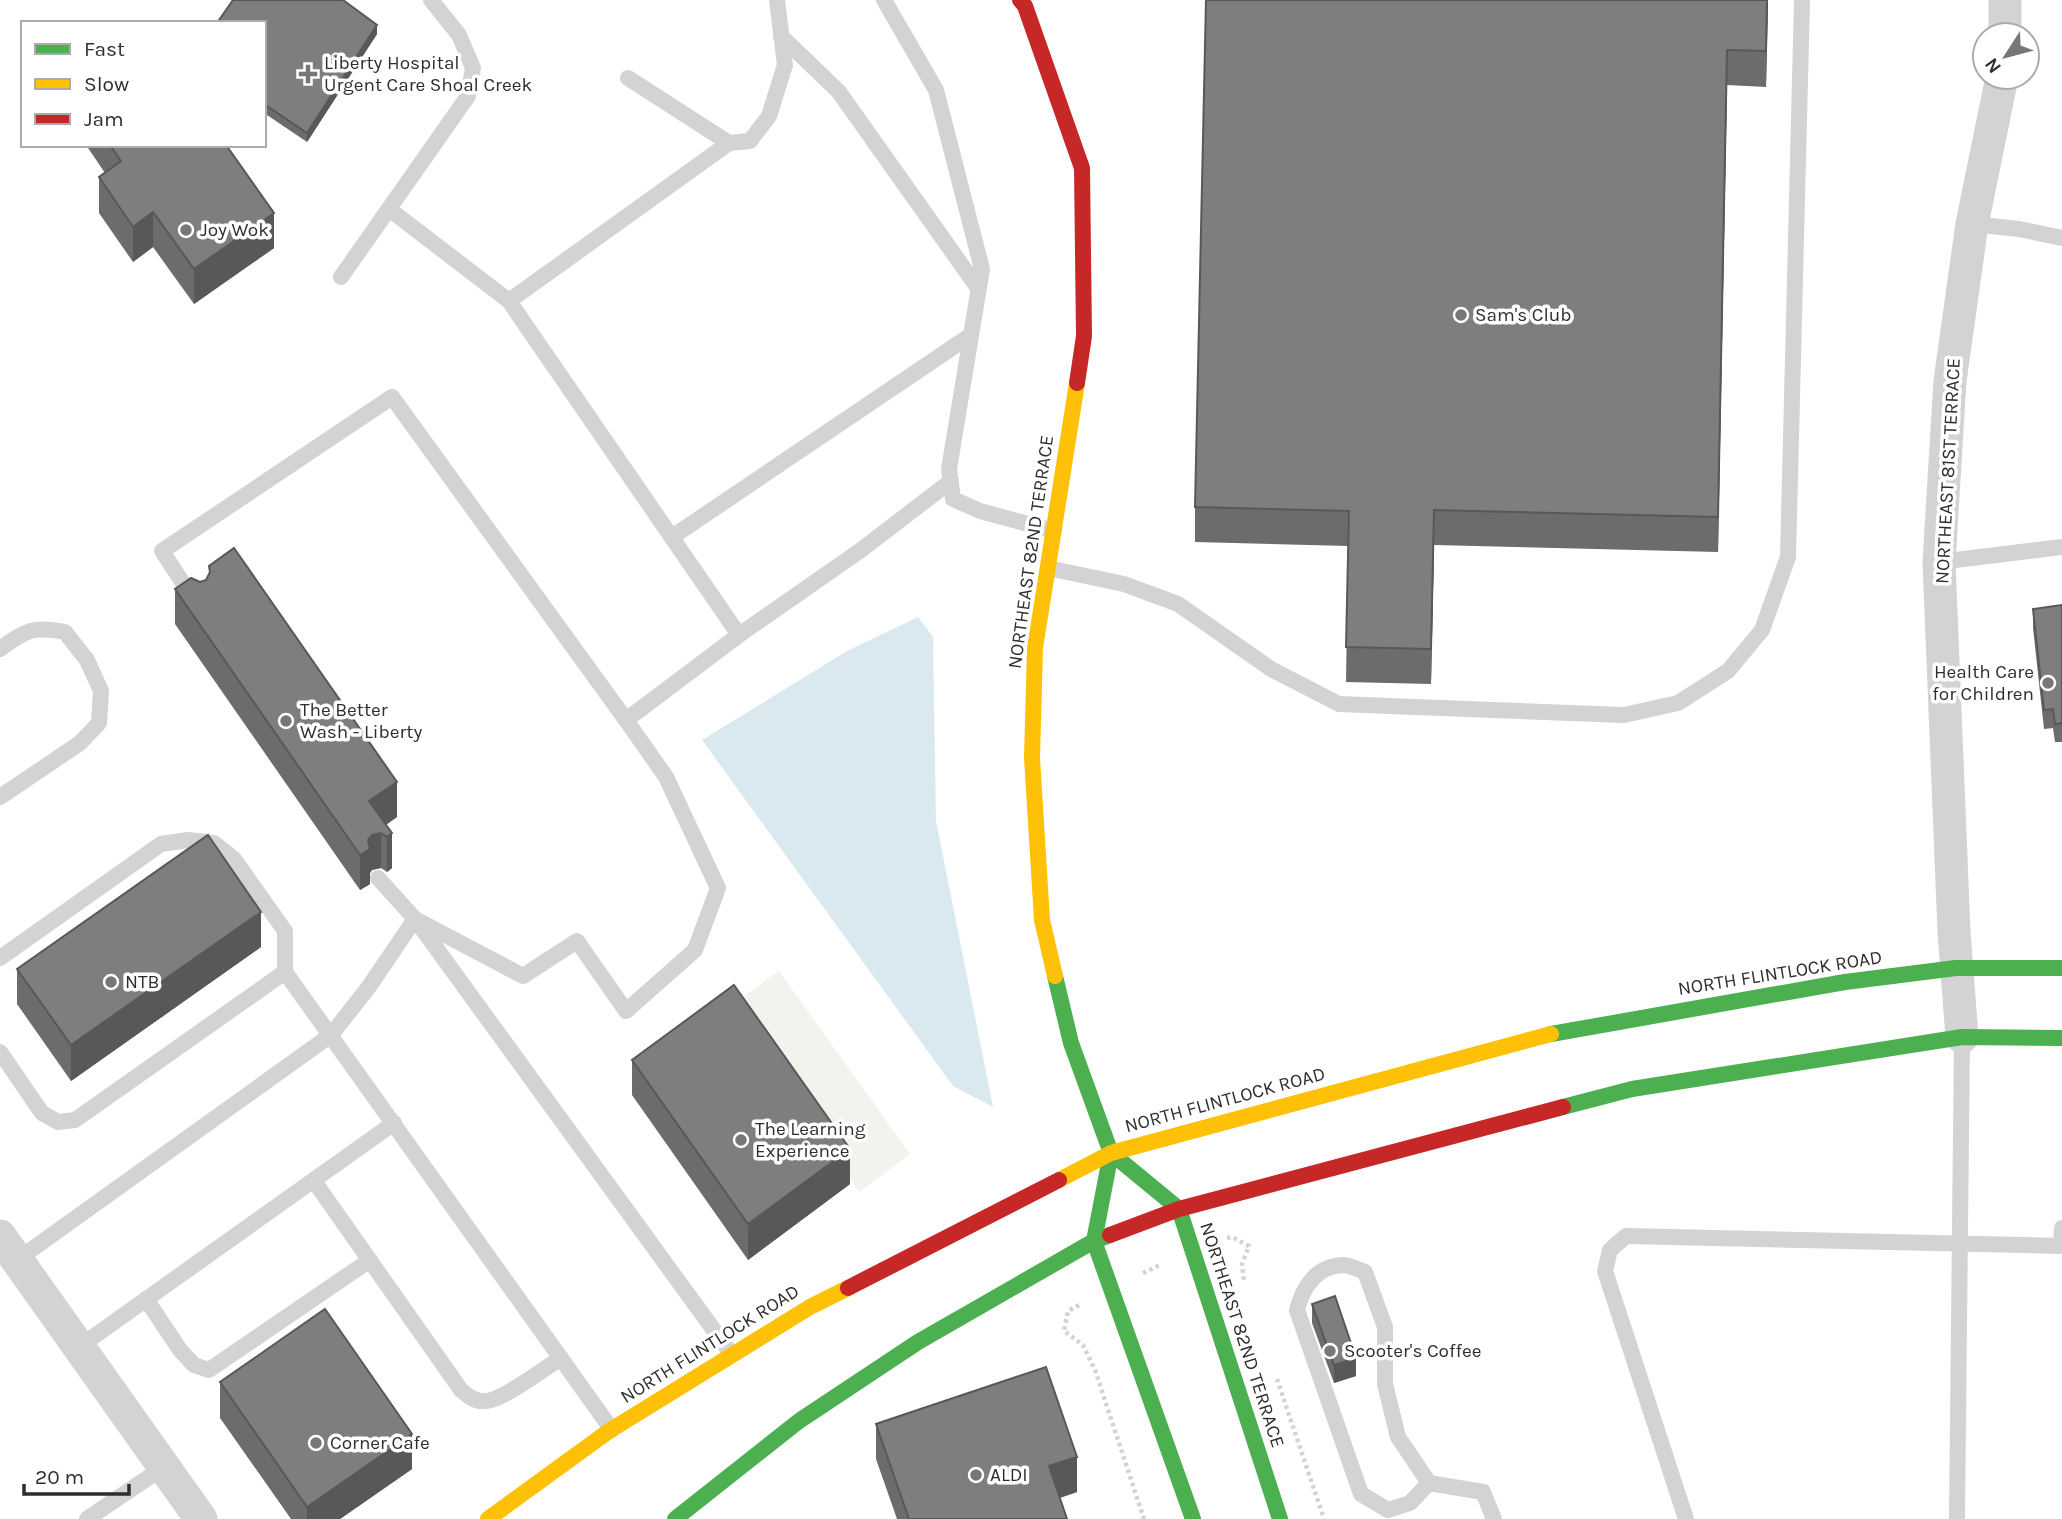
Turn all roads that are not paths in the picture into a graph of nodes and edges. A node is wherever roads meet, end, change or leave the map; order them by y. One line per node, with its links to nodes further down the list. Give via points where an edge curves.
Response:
1 (431, 0): 12 (lane, via 459,35 473,68 468,96)
2 (777, 0): 8 (lane)
3 (884, 0): 16 (lane, via 936,90 982,270)
4 (1020, 0): 20 (main road, NORTHEAST 82ND TERRACE, via 1082,169 1084,336)
5 (1802, 0): 24 (lane, via 1788,557 1762,630 1728,671 1678,703 1624,716 1339,704 1271,668 1178,604 1124,584)
6 (2005, 0): 7 (street)
7 (2005, 21)
8 (781, 36): 11 (lane, via 785,65 769,116 750,141); 16 (lane, via 839,92)
9 (628, 78): 11 (lane)
10 (1999, 91): 13 (street, NORTHEAST 81ST TERRACE)
11 (729, 143): 17 (lane)
12 (389, 209): 15 (lane); 17 (lane)
13 (1972, 224): 14 (lane); 23 (street, NORTHEAST 81ST TERRACE, via 1950,381)
14 (2062, 238)
15 (341, 277)
16 (978, 288): 18 (lane)
17 (509, 300): 21 (lane)
18 (971, 335): 19 (lane, via 949,469); 21 (lane)
19 (951, 481): 20 (lane, via 953,499 980,512); 26 (lane)
20 (1054, 531): 24 (main road, NORTHEAST 82ND TERRACE)
21 (672, 537): 26 (lane)
22 (2062, 547): 23 (lane)
23 (1939, 562): 33 (street, NORTHEAST 81ST TERRACE)
24 (1048, 568): 41 (main road, NORTHEAST 82ND TERRACE, via 1035,648 1032,758 1042,920 1071,1043)
25 (200, 607): 28 (lane, via 162,551 391,397)
26 (739, 635): 28 (lane)
27 (0, 649): 29 (lane, via 20,634 42,628 65,632 87,660 101,691 99,723 80,743)
28 (626, 720): 31 (lane, via 666,777 718,888 695,950 626,1011 577,941 523,976)
29 (0, 797)
30 (378, 878): 31 (lane)
31 (415, 919): 36 (lane); 52 (lane)
32 (0, 958): 35 (lane, via 161,844 188,840 214,843 234,859 285,932)
33 (1956, 968): 34 (main road, NORTH FLINTLOCK ROAD); 37 (street, NORTHEAST 81ST TERRACE); 41 (main road, NORTH FLINTLOCK ROAD, via 1845,982 1563,1031)
34 (2062, 968)
35 (285, 972): 36 (lane); 39 (lane, via 75,1120 58,1122 43,1113)
36 (331, 1035): 40 (lane); 48 (lane)
37 (1962, 1037): 38 (main road); 43 (main road, via 1632,1089); 46 (lane)
38 (2062, 1038)
39 (0, 1052)
40 (394, 1123): 42 (lane); 53 (lane)
41 (1111, 1153): 43 (main road, NORTHEAST 82ND TERRACE); 45 (main road); 52 (main road, NORTH FLINTLOCK ROAD, via 810,1307)
42 (314, 1181): 49 (lane); 50 (lane)
43 (1179, 1209): 45 (main road); 62 (main road, NORTHEAST 82ND TERRACE)
44 (2062, 1228): 47 (lane)
45 (1094, 1241): 60 (main road, via 918,1342 799,1421); 61 (main road)
46 (1960, 1244): 47 (lane); 64 (lane, via 1626,1236 1610,1250 1605,1271); 65 (lane)
47 (2062, 1246)
48 (9, 1248): 51 (street)
49 (370, 1260): 50 (lane, via 209,1370 194,1365 180,1350); 53 (lane, via 471,1399 497,1398)
50 (146, 1299): 51 (lane)
51 (79, 1347): 55 (street)
52 (733, 1355): 54 (main road, NORTH FLINTLOCK ROAD)
53 (561, 1358): 54 (lane)
54 (612, 1430): 59 (main road, NORTH FLINTLOCK ROAD)
55 (164, 1466): 57 (lane); 58 (street)
56 (1429, 1483): 56 (lane, via 1398,1437 1385,1384 1385,1327 1365,1272 1344,1265 1318,1271 1297,1310 1361,1494 1388,1510 1410,1503); 63 (lane, via 1483,1492)
57 (87, 1519)
58 (201, 1519)
59 (488, 1519)
60 (675, 1519)
61 (1193, 1519)
62 (1280, 1519)
63 (1494, 1519)
64 (1686, 1519)
65 (1957, 1519)

